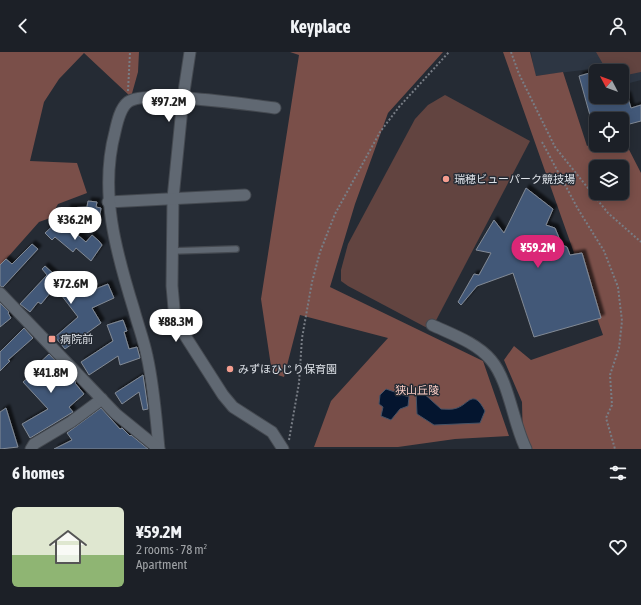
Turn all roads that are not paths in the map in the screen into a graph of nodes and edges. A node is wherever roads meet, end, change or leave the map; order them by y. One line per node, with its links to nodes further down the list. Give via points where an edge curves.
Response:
1 (190, 52): 2 (street)
2 (183, 98): 3 (street); 5 (street); 6 (street, via 137,98 128,102 118,118 113,139 109,159)
3 (275, 108)
4 (245, 195): 5 (street)
5 (172, 198): 6 (street); 8 (street)
6 (108, 202): 14 (street, via 115,241 147,355 154,394)
7 (236, 249): 8 (lane)
8 (172, 250): 12 (street, via 172,308 175,320 223,395 234,407 272,432)
9 (0, 293): 11 (street)
10 (432, 325): 15 (street, via 482,351 491,360 499,372)
11 (102, 399): 13 (street); 14 (street)
12 (286, 445)
13 (30, 449)
14 (159, 449)
15 (526, 449)

